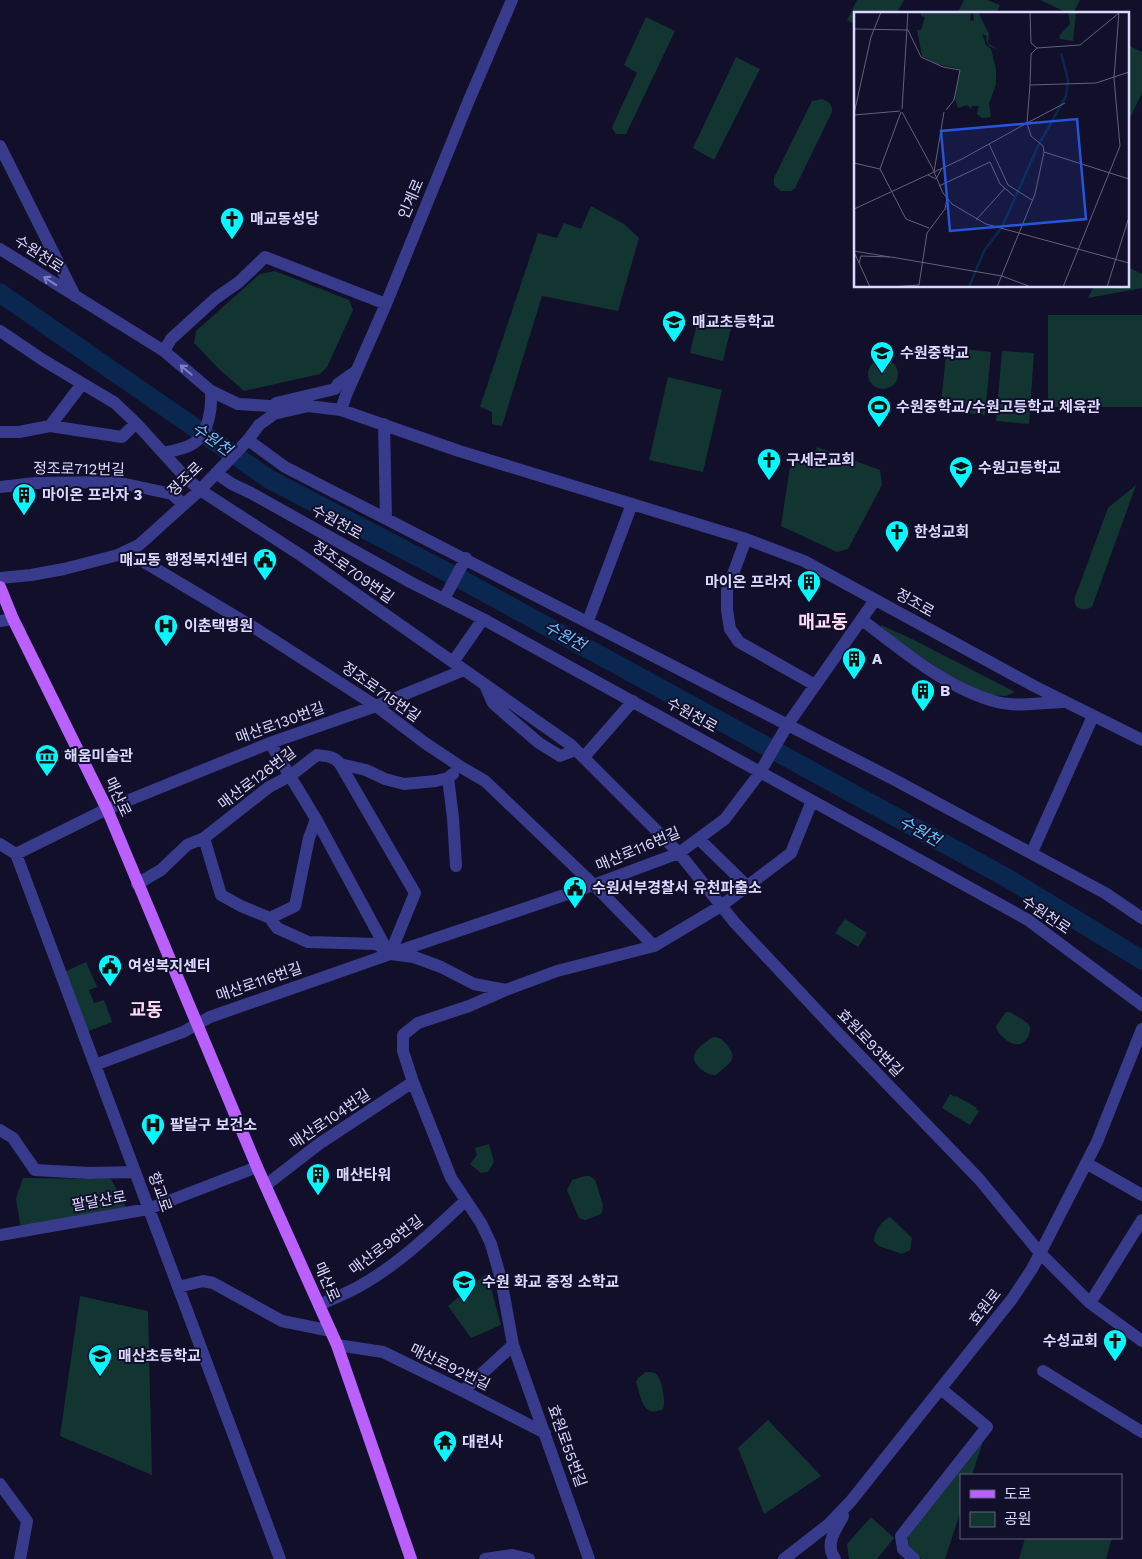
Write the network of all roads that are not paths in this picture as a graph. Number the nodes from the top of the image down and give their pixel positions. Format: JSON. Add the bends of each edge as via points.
{"nodes":[{"id":1,"x":512,"y":0,"type":"edge"},
{"id":2,"x":0,"y":146,"type":"edge"},
{"id":3,"x":0,"y":249,"type":"edge"},
{"id":4,"x":76,"y":298,"type":"junction"},
{"id":5,"x":386,"y":304,"type":"junction"},
{"id":6,"x":0,"y":332,"type":"edge"},
{"id":7,"x":164,"y":351,"type":"junction"},
{"id":8,"x":357,"y":370,"type":"junction"},
{"id":9,"x":82,"y":384,"type":"junction"},
{"id":10,"x":211,"y":391,"type":"junction"},
{"id":11,"x":264,"y":405,"type":"junction"},
{"id":12,"x":294,"y":408,"type":"junction"},
{"id":13,"x":341,"y":410,"type":"junction"},
{"id":14,"x":136,"y":423,"type":"junction"},
{"id":15,"x":384,"y":424,"type":"junction"},
{"id":16,"x":50,"y":426,"type":"junction"},
{"id":17,"x":0,"y":432,"type":"edge"},
{"id":18,"x":246,"y":441,"type":"junction"},
{"id":19,"x":163,"y":453,"type":"junction"},
{"id":20,"x":217,"y":471,"type":"junction"},
{"id":21,"x":0,"y":487,"type":"edge"},
{"id":22,"x":200,"y":490,"type":"junction"},
{"id":23,"x":183,"y":504,"type":"junction"},
{"id":24,"x":632,"y":504,"type":"junction"},
{"id":25,"x":386,"y":519,"type":"junction"},
{"id":26,"x":746,"y":540,"type":"junction"},
{"id":27,"x":131,"y":549,"type":"junction"},
{"id":28,"x":466,"y":558,"type":"junction"},
{"id":29,"x":0,"y":578,"type":"edge"},
{"id":30,"x":0,"y":587,"type":"edge"},
{"id":31,"x":444,"y":600,"type":"junction"},
{"id":32,"x":875,"y":600,"type":"junction"},
{"id":33,"x":483,"y":619,"type":"junction"},
{"id":34,"x":6,"y":620,"type":"edge"},
{"id":35,"x":862,"y":620,"type":"junction"},
{"id":36,"x":588,"y":621,"type":"junction"},
{"id":37,"x":453,"y":662,"type":"junction"},
{"id":38,"x":464,"y":670,"type":"junction"},
{"id":39,"x":815,"y":685,"type":"junction"},
{"id":40,"x":633,"y":701,"type":"junction"},
{"id":41,"x":1065,"y":702,"type":"junction"},
{"id":42,"x":376,"y":706,"type":"junction"},
{"id":43,"x":1093,"y":716,"type":"junction"},
{"id":44,"x":786,"y":728,"type":"junction"},
{"id":45,"x":1142,"y":740,"type":"edge"},
{"id":46,"x":270,"y":743,"type":"junction"},
{"id":47,"x":580,"y":754,"type":"junction"},
{"id":48,"x":340,"y":764,"type":"junction"},
{"id":49,"x":461,"y":767,"type":"junction"},
{"id":50,"x":762,"y":769,"type":"junction"},
{"id":51,"x":290,"y":776,"type":"junction"},
{"id":52,"x":448,"y":778,"type":"junction"},
{"id":53,"x":812,"y":801,"type":"junction"},
{"id":54,"x":107,"y":809,"type":"junction"},
{"id":55,"x":316,"y":819,"type":"junction"},
{"id":56,"x":204,"y":838,"type":"junction"},
{"id":57,"x":699,"y":839,"type":"junction"},
{"id":58,"x":0,"y":844,"type":"edge"},
{"id":59,"x":1032,"y":852,"type":"junction"},
{"id":60,"x":679,"y":853,"type":"junction"},
{"id":61,"x":16,"y":854,"type":"junction"},
{"id":62,"x":456,"y":866,"type":"dead end"},
{"id":63,"x":137,"y":884,"type":"junction"},
{"id":64,"x":594,"y":885,"type":"junction"},
{"id":65,"x":747,"y":886,"type":"junction"},
{"id":66,"x":721,"y":906,"type":"junction"},
{"id":67,"x":270,"y":918,"type":"junction"},
{"id":68,"x":1142,"y":918,"type":"edge"},
{"id":69,"x":654,"y":946,"type":"junction"},
{"id":70,"x":390,"y":954,"type":"junction"},
{"id":71,"x":506,"y":990,"type":"junction"},
{"id":72,"x":1142,"y":1005,"type":"edge"},
{"id":73,"x":198,"y":1024,"type":"junction"},
{"id":74,"x":1142,"y":1029,"type":"edge"},
{"id":75,"x":95,"y":1065,"type":"junction"},
{"id":76,"x":413,"y":1082,"type":"junction"},
{"id":77,"x":0,"y":1130,"type":"edge"},
{"id":78,"x":1086,"y":1163,"type":"junction"},
{"id":79,"x":257,"y":1167,"type":"junction"},
{"id":80,"x":135,"y":1172,"type":"junction"},
{"id":81,"x":266,"y":1185,"type":"junction"},
{"id":82,"x":1142,"y":1196,"type":"edge"},
{"id":83,"x":465,"y":1201,"type":"junction"},
{"id":84,"x":148,"y":1209,"type":"junction"},
{"id":85,"x":1142,"y":1220,"type":"edge"},
{"id":86,"x":0,"y":1235,"type":"edge"},
{"id":87,"x":1040,"y":1253,"type":"junction"},
{"id":88,"x":178,"y":1287,"type":"junction"},
{"id":89,"x":1090,"y":1303,"type":"junction"},
{"id":90,"x":319,"y":1304,"type":"junction"},
{"id":91,"x":331,"y":1331,"type":"junction"},
{"id":92,"x":1142,"y":1340,"type":"edge"},
{"id":93,"x":337,"y":1345,"type":"junction"},
{"id":94,"x":513,"y":1345,"type":"junction"},
{"id":95,"x":1043,"y":1371,"type":"dead end"},
{"id":96,"x":941,"y":1389,"type":"junction"},
{"id":97,"x":463,"y":1391,"type":"junction"},
{"id":98,"x":1142,"y":1432,"type":"edge"},
{"id":99,"x":544,"y":1433,"type":"junction"},
{"id":100,"x":0,"y":1484,"type":"edge"},
{"id":101,"x":851,"y":1501,"type":"junction"},
{"id":102,"x":20,"y":1559,"type":"edge"},
{"id":103,"x":280,"y":1559,"type":"edge"},
{"id":104,"x":411,"y":1559,"type":"edge"},
{"id":105,"x":485,"y":1559,"type":"edge"},
{"id":106,"x":529,"y":1559,"type":"edge"},
{"id":107,"x":590,"y":1559,"type":"edge"},
{"id":108,"x":784,"y":1559,"type":"edge"},
{"id":109,"x":835,"y":1559,"type":"edge"},
{"id":110,"x":914,"y":1559,"type":"edge"}],
"edges":[{"from":1,"to":5,"type":"street","name":"인계로"},
{"from":2,"to":4,"type":"street"},
{"from":4,"to":3,"type":"street","name":"수원천로","one_way":true},
{"from":4,"to":7,"type":"street","name":"수원천로"},
{"from":5,"to":7,"type":"street","via":[[265,257],[171,339]]},
{"from":5,"to":8,"type":"street","name":"인계로"},
{"from":6,"to":9,"type":"street"},
{"from":10,"to":7,"type":"street","name":"수원천로","one_way":true},
{"from":8,"to":11,"type":"street","via":[[335,389]]},
{"from":8,"to":13,"type":"street","name":"인계로"},
{"from":9,"to":14,"type":"street","via":[[115,403]]},
{"from":9,"to":16,"type":"street"},
{"from":10,"to":11,"type":"street","name":"수원천로","via":[[238,404]]},
{"from":10,"to":19,"type":"street","via":[[210,412],[201,435],[193,444]]},
{"from":11,"to":12,"type":"street","name":"수원천로"},
{"from":12,"to":13,"type":"street","name":"정조로","via":[[308,406]]},
{"from":12,"to":18,"type":"street","name":"정조로","via":[[274,414]]},
{"from":13,"to":15,"type":"street","name":"정조로"},
{"from":14,"to":16,"type":"street","via":[[122,437]]},
{"from":14,"to":19,"type":"street"},
{"from":15,"to":24,"type":"street","name":"정조로"},
{"from":15,"to":25,"type":"street"},
{"from":16,"to":17,"type":"street"},
{"from":18,"to":20,"type":"street","name":"정조로"},
{"from":18,"to":25,"type":"street","name":"수원천로","via":[[285,467]]},
{"from":19,"to":22,"type":"street"},
{"from":20,"to":22,"type":"street","name":"정조로"},
{"from":20,"to":31,"type":"street","name":"수원천로","via":[[232,484]]},
{"from":21,"to":23,"type":"street","name":"정조로712번길","via":[[116,482],[172,494]]},
{"from":22,"to":23,"type":"street","name":"정조로"},
{"from":22,"to":37,"type":"street","name":"정조로709번길","via":[[302,556]]},
{"from":23,"to":27,"type":"street","name":"정조로","via":[[139,546]]},
{"from":24,"to":26,"type":"street","name":"정조로"},
{"from":24,"to":36,"type":"street"},
{"from":25,"to":28,"type":"street","name":"수원천로"},
{"from":26,"to":32,"type":"street","name":"정조로","via":[[804,561]]},
{"from":26,"to":39,"type":"street","via":[[727,590],[726,610],[730,629],[739,642]]},
{"from":27,"to":29,"type":"street","name":"정조로","via":[[64,569]]},
{"from":27,"to":42,"type":"street","name":"정조로715번길","via":[[136,557],[227,610]]},
{"from":28,"to":31,"type":"street"},
{"from":28,"to":36,"type":"street","name":"수원천로"},
{"from":30,"to":34,"type":"main road","name":"매산로"},
{"from":31,"to":33,"type":"street","name":"수원천로"},
{"from":32,"to":35,"type":"street","name":"매산로116번길"},
{"from":32,"to":41,"type":"street","name":"정조로"},
{"from":33,"to":37,"type":"street"},
{"from":33,"to":40,"type":"street","name":"수원천로"},
{"from":34,"to":54,"type":"main road","name":"매산로"},
{"from":35,"to":39,"type":"street","name":"매산로116번길"},
{"from":35,"to":41,"type":"street","name":"정조로","via":[[905,653],[960,688],[998,702]]},
{"from":36,"to":44,"type":"street","name":"수원천로"},
{"from":37,"to":38,"type":"street","name":"정조로709번길"},
{"from":38,"to":42,"type":"street","name":"매산로130번길"},
{"from":38,"to":47,"type":"street","name":"정조로709번길"},
{"from":39,"to":44,"type":"street","name":"매산로116번길"},
{"from":40,"to":47,"type":"street"},
{"from":40,"to":50,"type":"street","name":"수원천로"},
{"from":41,"to":43,"type":"street","name":"정조로"},
{"from":42,"to":46,"type":"street","name":"매산로130번길"},
{"from":42,"to":49,"type":"street","name":"정조로715번길"},
{"from":43,"to":45,"type":"street","name":"정조로"},
{"from":43,"to":59,"type":"street"},
{"from":44,"to":50,"type":"street","name":"매산로116번길"},
{"from":44,"to":59,"type":"street","name":"수원천로"},
{"from":46,"to":51,"type":"street"},
{"from":46,"to":54,"type":"street","name":"매산로130번길"},
{"from":47,"to":60,"type":"street","name":"정조로709번길"},
{"from":48,"to":51,"type":"street","name":"매산로126번길","via":[[337,760],[317,755]]},
{"from":48,"to":52,"type":"street","name":"매산로126번길","via":[[404,784]]},
{"from":48,"to":70,"type":"street","via":[[415,893]]},
{"from":49,"to":52,"type":"street"},
{"from":49,"to":64,"type":"street","name":"정조로715번길","via":[[485,780]]},
{"from":50,"to":53,"type":"street","name":"수원천로"},
{"from":50,"to":57,"type":"street","name":"매산로116번길","via":[[725,819]]},
{"from":51,"to":55,"type":"street"},
{"from":51,"to":56,"type":"street","name":"매산로126번길","via":[[269,787]]},
{"from":52,"to":62,"type":"street"},
{"from":53,"to":65,"type":"street","via":[[791,853]]},
{"from":53,"to":72,"type":"street","name":"수원천로","via":[[1028,920]]},
{"from":54,"to":61,"type":"street","name":"매산로130번길"},
{"from":54,"to":63,"type":"main road","name":"매산로"},
{"from":55,"to":67,"type":"street","via":[[295,906]]},
{"from":55,"to":70,"type":"street"},
{"from":56,"to":63,"type":"street","name":"매산로126번길","via":[[187,845],[161,870]]},
{"from":56,"to":67,"type":"street","via":[[221,895]]},
{"from":57,"to":60,"type":"street","name":"매산로116번길"},
{"from":57,"to":65,"type":"street"},
{"from":58,"to":61,"type":"street"},
{"from":59,"to":68,"type":"street","name":"수원천로","via":[[1106,893]]},
{"from":60,"to":64,"type":"street","name":"매산로116번길"},
{"from":60,"to":66,"type":"street","name":"효원로93번길"},
{"from":61,"to":75,"type":"street","name":"향교로"},
{"from":63,"to":73,"type":"main road","name":"매산로"},
{"from":64,"to":69,"type":"street","name":"정조로715번길"},
{"from":64,"to":70,"type":"street","name":"매산로116번길"},
{"from":65,"to":66,"type":"street"},
{"from":66,"to":69,"type":"street"},
{"from":66,"to":87,"type":"street","name":"효원로93번길","via":[[979,1179]]},
{"from":67,"to":70,"type":"street","name":"매산로116번길","via":[[277,928],[308,942],[377,944]]},
{"from":69,"to":71,"type":"street","via":[[557,971]]},
{"from":70,"to":71,"type":"street","name":"매산로116번길","via":[[414,957],[474,984]]},
{"from":70,"to":73,"type":"street","name":"매산로116번길"},
{"from":71,"to":76,"type":"street","via":[[418,1023],[403,1035],[403,1051]]},
{"from":73,"to":75,"type":"street"},
{"from":73,"to":79,"type":"main road","name":"매산로"},
{"from":74,"to":78,"type":"street","name":"효원로"},
{"from":75,"to":80,"type":"street","name":"향교로"},
{"from":76,"to":81,"type":"street","name":"매산로104번길","via":[[319,1144]]},
{"from":76,"to":83,"type":"street","via":[[451,1178]]},
{"from":77,"to":80,"type":"street","via":[[13,1138],[35,1170]]},
{"from":78,"to":82,"type":"street"},
{"from":78,"to":87,"type":"street","name":"효원로"},
{"from":79,"to":81,"type":"main road","name":"매산로"},
{"from":79,"to":84,"type":"street","name":"팔달산로"},
{"from":80,"to":84,"type":"street","name":"향교로"},
{"from":81,"to":90,"type":"main road","name":"매산로"},
{"from":83,"to":90,"type":"street","name":"매산로96번길","via":[[393,1264],[357,1288]]},
{"from":83,"to":94,"type":"street","via":[[491,1244]]},
{"from":84,"to":86,"type":"street","name":"팔달산로"},
{"from":84,"to":88,"type":"street","name":"향교로"},
{"from":85,"to":89,"type":"street"},
{"from":87,"to":89,"type":"street","name":"효원로93번길"},
{"from":87,"to":96,"type":"street","name":"효원로","via":[[1012,1299]]},
{"from":88,"to":91,"type":"street","via":[[203,1281],[213,1283],[282,1321]]},
{"from":88,"to":103,"type":"street","name":"향교로"},
{"from":89,"to":92,"type":"street","name":"효원로93번길"},
{"from":90,"to":91,"type":"main road","name":"매산로"},
{"from":91,"to":93,"type":"main road","name":"매산로"},
{"from":93,"to":97,"type":"street","name":"매산로92번길","via":[[383,1352]]},
{"from":93,"to":104,"type":"main road","name":"매산로"},
{"from":94,"to":97,"type":"street"},
{"from":94,"to":99,"type":"street","name":"효원로55번길"},
{"from":95,"to":98,"type":"street"},
{"from":96,"to":101,"type":"street","name":"효원로"},
{"from":96,"to":110,"type":"street","via":[[987,1427],[900,1536],[903,1549]]},
{"from":97,"to":99,"type":"street","name":"매산로92번길"},
{"from":99,"to":107,"type":"street","name":"효원로55번길"},
{"from":100,"to":102,"type":"street","via":[[27,1520]]},
{"from":101,"to":108,"type":"street","name":"효원로","via":[[829,1524]]},
{"from":101,"to":109,"type":"street","via":[[831,1538]]},
{"from":105,"to":106,"type":"street","via":[[512,1555]]}]}
